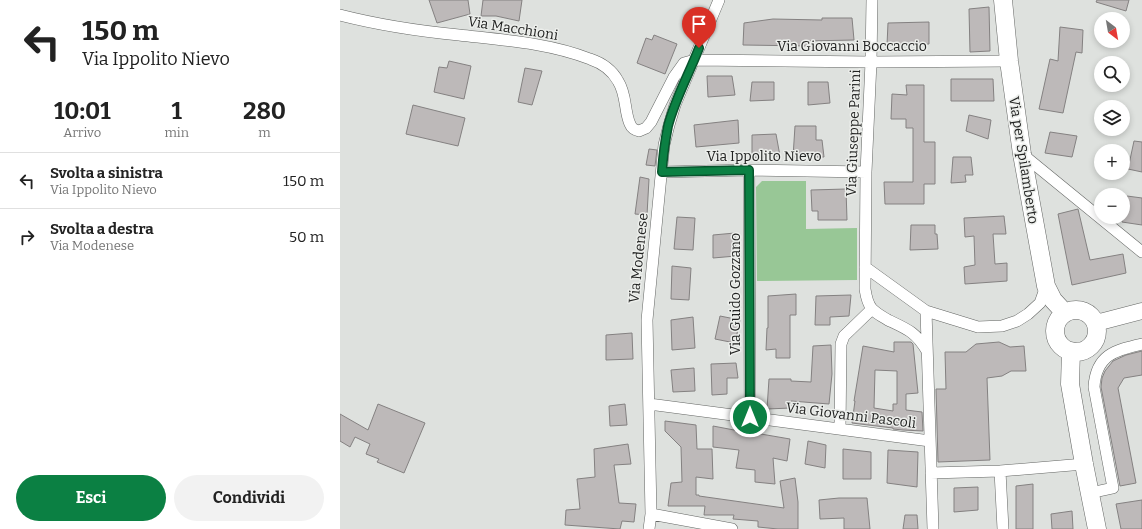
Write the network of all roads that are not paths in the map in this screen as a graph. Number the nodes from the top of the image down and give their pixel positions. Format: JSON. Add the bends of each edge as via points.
{"nodes":[{"id":1,"x":719,"y":0,"type":"edge"},
{"id":2,"x":872,"y":0,"type":"edge"},
{"id":3,"x":1003,"y":0,"type":"edge"},
{"id":4,"x":340,"y":15,"type":"edge"},
{"id":5,"x":694,"y":60,"type":"junction"},
{"id":6,"x":1009,"y":61,"type":"junction"},
{"id":7,"x":871,"y":62,"type":"junction"},
{"id":8,"x":1022,"y":154,"type":"junction"},
{"id":9,"x":749,"y":170,"type":"junction"},
{"id":10,"x":662,"y":172,"type":"junction"},
{"id":11,"x":866,"y":172,"type":"junction"},
{"id":12,"x":1142,"y":252,"type":"edge"},
{"id":13,"x":865,"y":267,"type":"junction"},
{"id":14,"x":1046,"y":286,"type":"junction"},
{"id":15,"x":872,"y":309,"type":"junction"},
{"id":16,"x":1142,"y":311,"type":"edge"},
{"id":17,"x":926,"y":312,"type":"junction"},
{"id":18,"x":1065,"y":314,"type":"junction"},
{"id":19,"x":1096,"y":323,"type":"junction"},
{"id":20,"x":1142,"y":344,"type":"edge"},
{"id":21,"x":1071,"y":350,"type":"junction"},
{"id":22,"x":927,"y":351,"type":"junction"},
{"id":23,"x":649,"y":404,"type":"junction"},
{"id":24,"x":750,"y":417,"type":"junction"},
{"id":25,"x":840,"y":429,"type":"junction"},
{"id":26,"x":930,"y":441,"type":"junction"},
{"id":27,"x":1084,"y":464,"type":"junction"},
{"id":28,"x":1000,"y":471,"type":"junction"},
{"id":29,"x":931,"y":473,"type":"junction"},
{"id":30,"x":1090,"y":493,"type":"junction"},
{"id":31,"x":651,"y":514,"type":"junction"},
{"id":32,"x":649,"y":529,"type":"edge"},
{"id":33,"x":732,"y":529,"type":"edge"},
{"id":34,"x":933,"y":529,"type":"edge"},
{"id":35,"x":1003,"y":529,"type":"edge"},
{"id":36,"x":1097,"y":529,"type":"edge"}],
"edges":[{"from":1,"to":5,"type":"street","name":"Via Modenese"},
{"from":2,"to":7,"type":"street","name":"Via Giuseppe Parini"},
{"from":3,"to":6,"type":"main road","name":"Via per Spilamberto"},
{"from":4,"to":5,"type":"street","name":"Via Macchioni","via":[[408,29],[523,42],[600,62],[618,81],[624,95],[630,124],[636,131],[646,128],[651,122],[674,77],[684,64]]},
{"from":5,"to":7,"type":"street","name":"Via Giovanni Boccaccio"},
{"from":5,"to":10,"type":"street","name":"Via Modenese","via":[[669,125]]},
{"from":6,"to":7,"type":"street","name":"Via Giovanni Boccaccio"},
{"from":6,"to":8,"type":"main road","name":"Via per Spilamberto"},
{"from":7,"to":11,"type":"street","name":"Via Giuseppe Parini"},
{"from":8,"to":12,"type":"street"},
{"from":8,"to":14,"type":"main road","name":"Via per Spilamberto"},
{"from":9,"to":10,"type":"street","name":"Via Ippolito Nievo"},
{"from":9,"to":11,"type":"street","name":"Via Ippolito Nievo"},
{"from":9,"to":24,"type":"street","name":"Via Guido Gozzano"},
{"from":10,"to":23,"type":"street","name":"Via Modenese","via":[[647,320]]},
{"from":11,"to":13,"type":"street","name":"Via Giuseppe Parini"},
{"from":13,"to":15,"type":"street","name":"Via Giuseppe Parini","via":[[865,289]]},
{"from":13,"to":17,"type":"street"},
{"from":14,"to":17,"type":"street","via":[[1040,303],[1028,314],[1002,326],[978,327]]},
{"from":14,"to":18,"type":"main road","name":"Via per Spilamberto","via":[[1053,300]]},
{"from":15,"to":22,"type":"street","via":[[918,337]]},
{"from":15,"to":25,"type":"street","via":[[844,336],[840,344]]},
{"from":16,"to":19,"type":"main road"},
{"from":17,"to":22,"type":"street"},
{"from":18,"to":19,"type":"main road","via":[[1070,311],[1083,311]]},
{"from":18,"to":21,"type":"main road","via":[[1057,324],[1057,337],[1065,348]]},
{"from":19,"to":21,"type":"main road","via":[[1096,338],[1092,345],[1078,351]]},
{"from":20,"to":30,"type":"street","via":[[1115,351],[1107,356],[1097,371],[1094,387],[1113,488]]},
{"from":21,"to":27,"type":"main road","via":[[1070,384]]},
{"from":22,"to":26,"type":"street"},
{"from":23,"to":24,"type":"street","name":"Via Giovanni Pascoli"},
{"from":23,"to":31,"type":"street","name":"Via Modenese"},
{"from":24,"to":25,"type":"street","name":"Via Giovanni Pascoli"},
{"from":25,"to":26,"type":"street","name":"Via Giovanni Pascoli"},
{"from":26,"to":29,"type":"street"},
{"from":27,"to":28,"type":"street"},
{"from":27,"to":30,"type":"main road"},
{"from":28,"to":29,"type":"street"},
{"from":28,"to":35,"type":"street"},
{"from":29,"to":34,"type":"street"},
{"from":30,"to":36,"type":"main road"},
{"from":31,"to":32,"type":"street","name":"Via Modenese"},
{"from":31,"to":33,"type":"street"}]}
